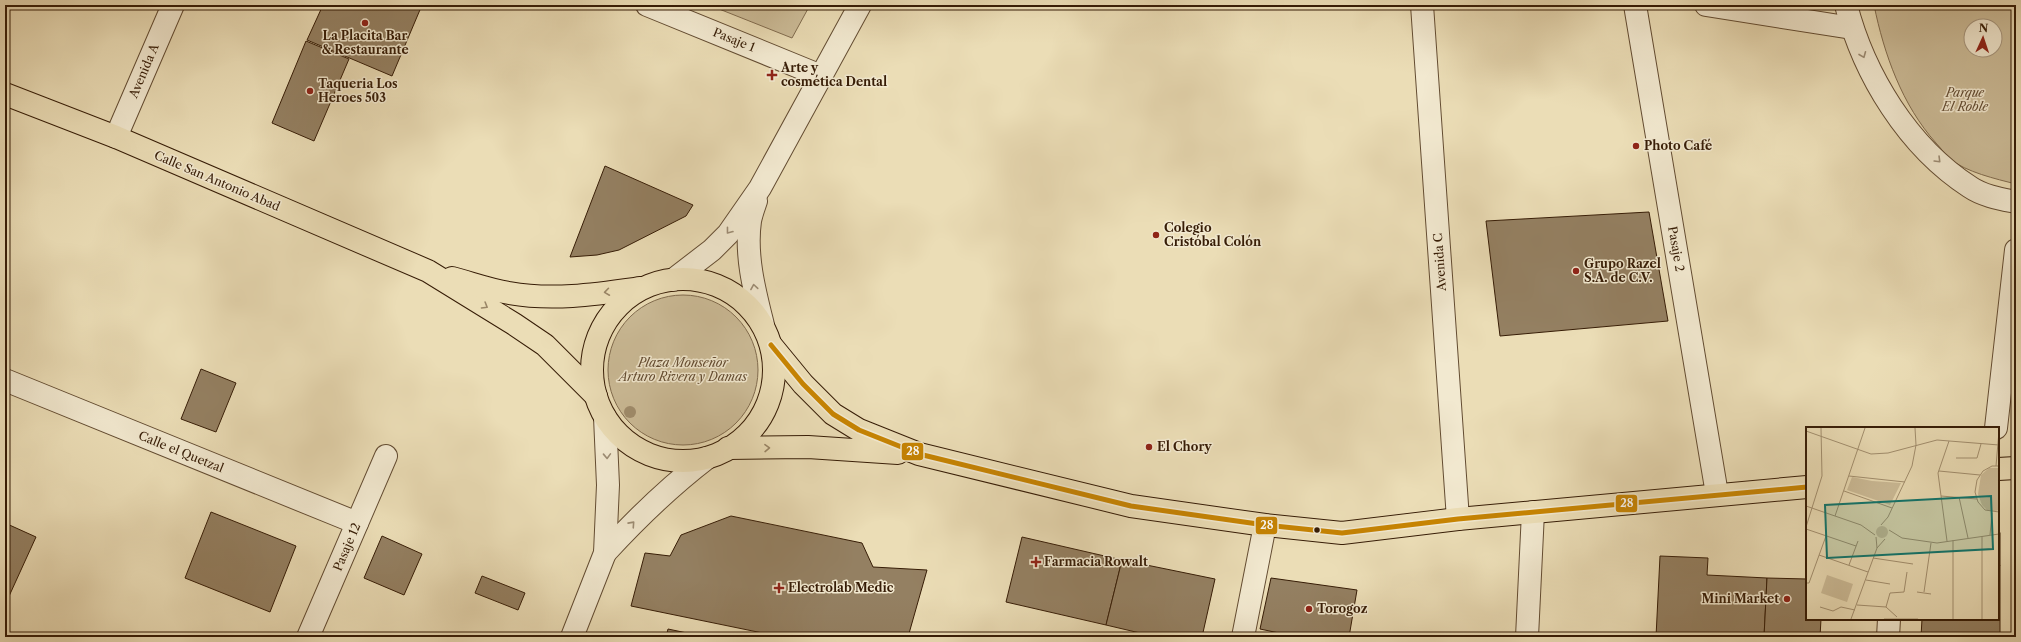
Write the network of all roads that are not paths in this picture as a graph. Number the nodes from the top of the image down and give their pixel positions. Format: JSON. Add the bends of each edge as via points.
{"nodes":[{"id":1,"x":173,"y":5,"type":"edge"},
{"id":2,"x":646,"y":5,"type":"edge"},
{"id":3,"x":860,"y":5,"type":"edge"},
{"id":4,"x":1422,"y":5,"type":"edge"},
{"id":5,"x":1635,"y":5,"type":"edge"},
{"id":6,"x":1706,"y":5,"type":"edge"},
{"id":7,"x":1846,"y":5,"type":"edge"},
{"id":8,"x":1852,"y":28,"type":"junction"},
{"id":9,"x":821,"y":76,"type":"junction"},
{"id":10,"x":5,"y":94,"type":"edge"},
{"id":11,"x":116,"y":137,"type":"junction"},
{"id":12,"x":760,"y":188,"type":"junction"},
{"id":13,"x":2016,"y":202,"type":"edge"},
{"id":14,"x":2016,"y":250,"type":"edge"},
{"id":15,"x":428,"y":272,"type":"junction"},
{"id":16,"x":673,"y":280,"type":"junction"},
{"id":17,"x":646,"y":287,"type":"junction"},
{"id":18,"x":763,"y":325,"type":"junction"},
{"id":19,"x":771,"y":345,"type":"junction"},
{"id":20,"x":5,"y":380,"type":"edge"},
{"id":21,"x":596,"y":396,"type":"junction"},
{"id":22,"x":605,"y":417,"type":"junction"},
{"id":23,"x":1996,"y":427,"type":"edge"},
{"id":24,"x":728,"y":448,"type":"junction"},
{"id":25,"x":919,"y":454,"type":"junction"},
{"id":26,"x":386,"y":456,"type":"dead end"},
{"id":27,"x":706,"y":458,"type":"junction"},
{"id":28,"x":2016,"y":468,"type":"edge"},
{"id":29,"x":1999,"y":469,"type":"edge"},
{"id":30,"x":1806,"y":487,"type":"edge"},
{"id":31,"x":1717,"y":494,"type":"junction"},
{"id":32,"x":1533,"y":512,"type":"junction"},
{"id":33,"x":1458,"y":519,"type":"junction"},
{"id":34,"x":357,"y":523,"type":"junction"},
{"id":35,"x":1265,"y":525,"type":"junction"},
{"id":36,"x":605,"y":553,"type":"junction"},
{"id":37,"x":1889,"y":620,"type":"edge"},
{"id":38,"x":308,"y":637,"type":"edge"},
{"id":39,"x":572,"y":637,"type":"edge"},
{"id":40,"x":1243,"y":637,"type":"edge"},
{"id":41,"x":1528,"y":637,"type":"edge"},
{"id":42,"x":1888,"y":637,"type":"edge"}],
"edges":[{"from":1,"to":11,"type":"street","name":"Avenida A"},
{"from":2,"to":9,"type":"street","name":"Pasaje 1"},
{"from":3,"to":9,"type":"street"},
{"from":4,"to":33,"type":"street","name":"Avenida C"},
{"from":5,"to":31,"type":"street","name":"Pasaje 2"},
{"from":6,"to":8,"type":"street"},
{"from":7,"to":8,"type":"street"},
{"from":8,"to":13,"type":"street","one_way":true,"via":[[1869,68],[1887,100],[1914,136],[1940,164],[1971,188],[1996,198]]},
{"from":9,"to":12,"type":"street"},
{"from":10,"to":11,"type":"main road","name":"Calle San Antonio Abad"},
{"from":11,"to":15,"type":"main road","name":"Calle San Antonio Abad"},
{"from":12,"to":16,"type":"street","one_way":true,"via":[[728,234],[712,250]]},
{"from":18,"to":12,"type":"street","one_way":true,"via":[[754,288],[750,250],[750,221]]},
{"from":14,"to":23,"type":"street"},
{"from":17,"to":15,"type":"main road","name":"Calle San Antonio Abad","one_way":true,"via":[[594,294],[534,296],[509,293]]},
{"from":15,"to":21,"type":"main road","name":"Calle San Antonio Abad","one_way":true,"via":[[545,345]]},
{"from":16,"to":17,"type":"main road"},
{"from":16,"to":18,"type":"main road","via":[[702,281],[728,291],[745,304]]},
{"from":17,"to":21,"type":"main road","via":[[615,310],[599,336],[592,365]]},
{"from":18,"to":19,"type":"main road"},
{"from":19,"to":24,"type":"main road","via":[[774,380],[766,408],[755,426]]},
{"from":19,"to":25,"type":"main road","via":[[803,384],[833,414],[859,430]]},
{"from":20,"to":34,"type":"street","name":"Calle el Quetzal"},
{"from":21,"to":22,"type":"main road"},
{"from":22,"to":27,"type":"main road","via":[[626,440],[653,455],[683,460]]},
{"from":22,"to":36,"type":"street","one_way":true,"via":[[608,485]]},
{"from":24,"to":25,"type":"main road","one_way":true,"via":[[808,447]]},
{"from":24,"to":27,"type":"main road"},
{"from":25,"to":35,"type":"main road","via":[[1132,506]]},
{"from":26,"to":34,"type":"street","name":"Pasaje 12"},
{"from":36,"to":27,"type":"street","one_way":true,"via":[[670,486]]},
{"from":28,"to":29,"type":"main road"},
{"from":30,"to":31,"type":"main road"},
{"from":31,"to":32,"type":"main road"},
{"from":32,"to":33,"type":"main road"},
{"from":32,"to":41,"type":"street"},
{"from":33,"to":35,"type":"main road","via":[[1342,533]]},
{"from":34,"to":38,"type":"street","name":"Pasaje 12"},
{"from":35,"to":40,"type":"street"},
{"from":36,"to":39,"type":"street"},
{"from":37,"to":42,"type":"street"}]}
